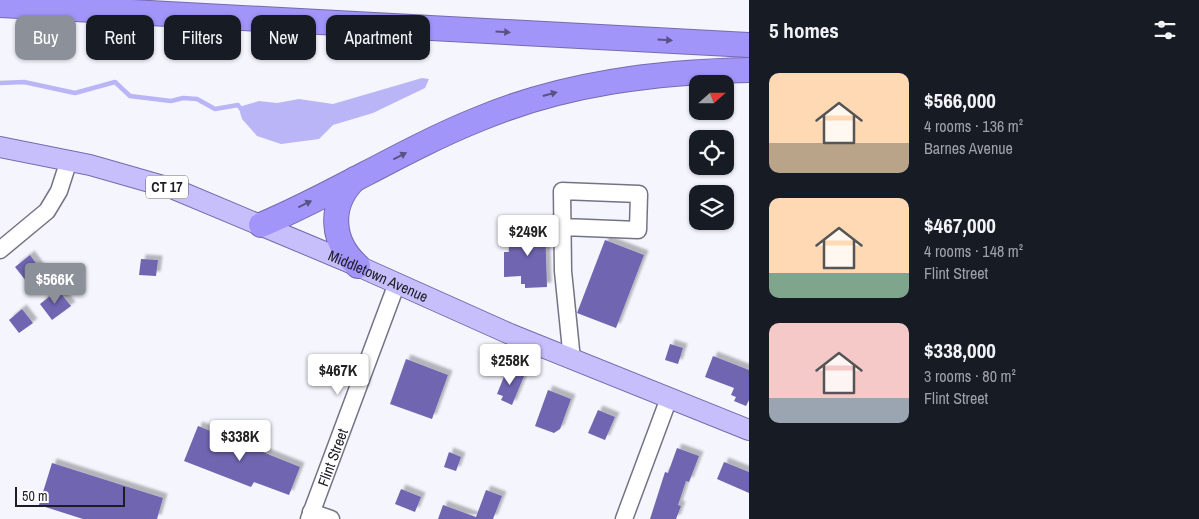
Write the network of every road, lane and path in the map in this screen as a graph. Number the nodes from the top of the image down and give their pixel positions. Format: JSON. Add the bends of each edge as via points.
{"nodes":[{"id":1,"x":0,"y":5,"type":"edge"},
{"id":2,"x":749,"y":45,"type":"edge"},
{"id":3,"x":749,"y":70,"type":"edge"},
{"id":4,"x":0,"y":147,"type":"edge"},
{"id":5,"x":69,"y":160,"type":"junction"},
{"id":6,"x":356,"y":178,"type":"junction"},
{"id":7,"x":261,"y":224,"type":"junction"},
{"id":8,"x":563,"y":227,"type":"junction"},
{"id":9,"x":0,"y":250,"type":"edge"},
{"id":10,"x":358,"y":266,"type":"junction"},
{"id":11,"x":397,"y":283,"type":"junction"},
{"id":12,"x":572,"y":360,"type":"junction"},
{"id":13,"x":669,"y":398,"type":"junction"},
{"id":14,"x":749,"y":430,"type":"edge"},
{"id":15,"x":310,"y":515,"type":"edge"},
{"id":16,"x":331,"y":519,"type":"edge"},
{"id":17,"x":624,"y":519,"type":"edge"}],
"edges":[{"from":1,"to":2,"type":"highway","one_way":true},
{"from":6,"to":3,"type":"highway","one_way":true,"via":[[456,128],[552,94],[656,76]]},
{"from":4,"to":5,"type":"main road","name":"Middletown Avenue","number":"CT 17"},
{"from":5,"to":7,"type":"main road","name":"Middletown Avenue","number":"CT 17","via":[[148,180]]},
{"from":5,"to":9,"type":"street","via":[[59,191],[47,211]]},
{"from":7,"to":6,"type":"highway","one_way":true},
{"from":6,"to":10,"type":"highway","via":[[340,198],[335,221],[342,246]]},
{"from":7,"to":10,"type":"main road","name":"Middletown Avenue","number":"CT 17"},
{"from":8,"to":8,"type":"street","via":[[562,191],[638,194],[638,230]]},
{"from":8,"to":12,"type":"street","via":[[563,271]]},
{"from":10,"to":11,"type":"main road","name":"Middletown Avenue","number":"CT 17"},
{"from":11,"to":12,"type":"main road","name":"Middletown Avenue","number":"CT 17"},
{"from":11,"to":15,"type":"street","name":"Flint Street"},
{"from":12,"to":13,"type":"main road","name":"Middletown Avenue","number":"CT 17"},
{"from":13,"to":14,"type":"main road","name":"Middletown Avenue","number":"CT 17"},
{"from":13,"to":17,"type":"street"},
{"from":15,"to":16,"type":"street"}]}
